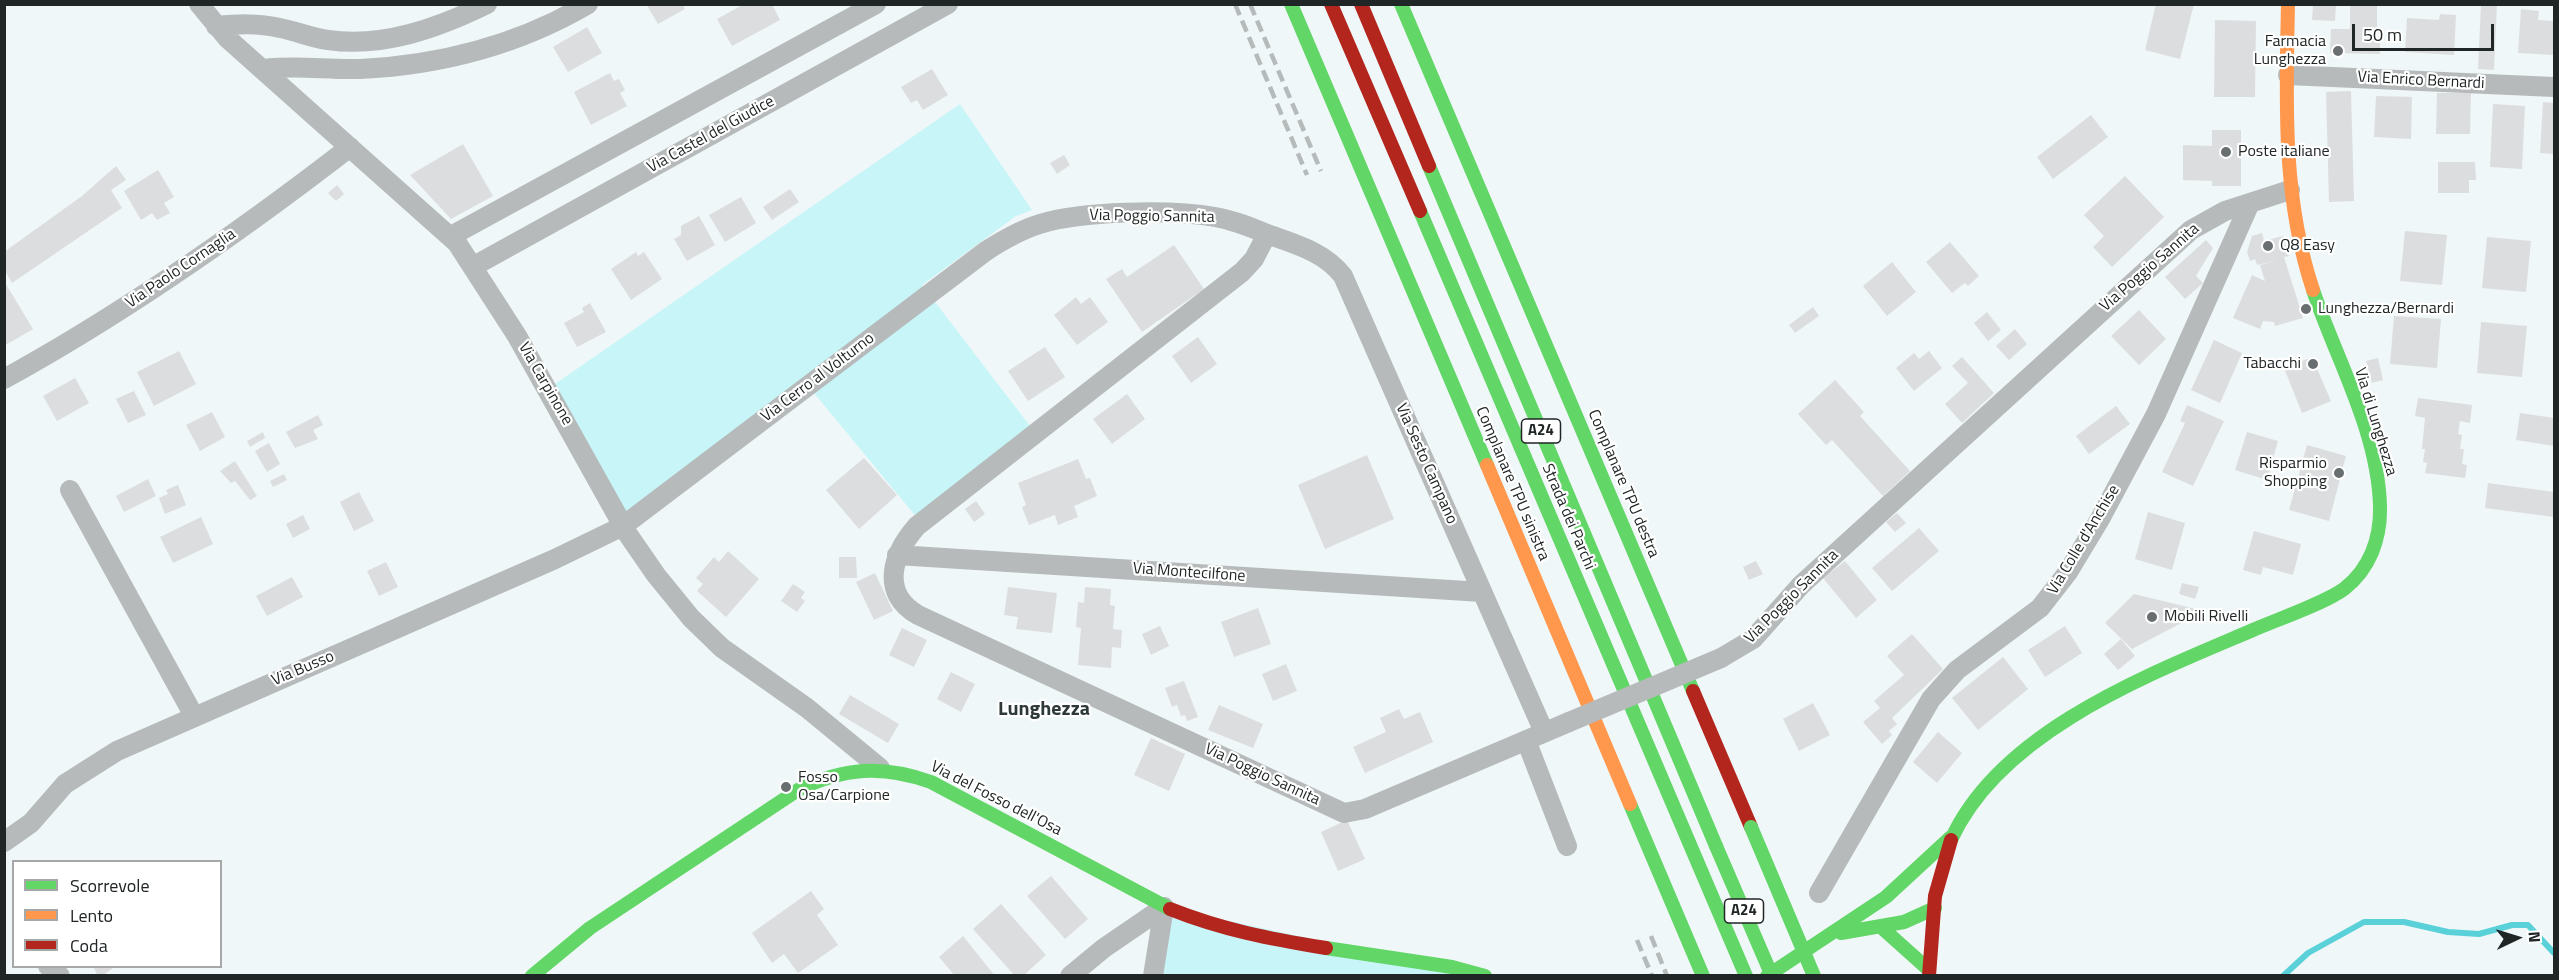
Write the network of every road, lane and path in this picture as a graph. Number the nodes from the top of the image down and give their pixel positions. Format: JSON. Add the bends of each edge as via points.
{"nodes":[{"id":1,"x":200,"y":4,"type":"edge"},
{"id":2,"x":487,"y":4,"type":"edge"},
{"id":3,"x":588,"y":4,"type":"edge"},
{"id":4,"x":876,"y":4,"type":"edge"},
{"id":5,"x":948,"y":4,"type":"edge"},
{"id":6,"x":1291,"y":4,"type":"edge"},
{"id":7,"x":1331,"y":4,"type":"edge"},
{"id":8,"x":1401,"y":4,"type":"edge"},
{"id":9,"x":2288,"y":4,"type":"edge"},
{"id":10,"x":1363,"y":11,"type":"edge"},
{"id":11,"x":216,"y":26,"type":"junction"},
{"id":12,"x":264,"y":69,"type":"junction"},
{"id":13,"x":2288,"y":75,"type":"junction"},
{"id":14,"x":2554,"y":87,"type":"edge"},
{"id":15,"x":350,"y":147,"type":"junction"},
{"id":16,"x":2290,"y":190,"type":"junction"},
{"id":17,"x":2250,"y":203,"type":"junction"},
{"id":18,"x":1015,"y":234,"type":"joint"},
{"id":19,"x":1267,"y":234,"type":"junction"},
{"id":20,"x":452,"y":236,"type":"junction"},
{"id":21,"x":474,"y":266,"type":"junction"},
{"id":22,"x":4,"y":379,"type":"edge"},
{"id":23,"x":70,"y":490,"type":"dead end"},
{"id":24,"x":623,"y":526,"type":"junction"},
{"id":25,"x":897,"y":555,"type":"junction"},
{"id":26,"x":1482,"y":592,"type":"junction"},
{"id":27,"x":194,"y":716,"type":"junction"},
{"id":28,"x":1535,"y":736,"type":"junction"},
{"id":29,"x":880,"y":768,"type":"junction"},
{"id":30,"x":1952,"y":837,"type":"junction"},
{"id":31,"x":4,"y":842,"type":"edge"},
{"id":32,"x":1567,"y":846,"type":"dead end"},
{"id":33,"x":1820,"y":893,"type":"dead end"},
{"id":34,"x":1886,"y":897,"type":"junction"},
{"id":35,"x":1164,"y":907,"type":"junction"},
{"id":36,"x":1935,"y":908,"type":"junction"},
{"id":37,"x":1881,"y":927,"type":"junction"},
{"id":38,"x":1834,"y":934,"type":"junction"},
{"id":39,"x":1929,"y":973,"type":"edge"},
{"id":40,"x":532,"y":975,"type":"edge"},
{"id":41,"x":1070,"y":975,"type":"edge"},
{"id":42,"x":1153,"y":975,"type":"edge"},
{"id":43,"x":1485,"y":975,"type":"edge"},
{"id":44,"x":1703,"y":975,"type":"edge"},
{"id":45,"x":1746,"y":975,"type":"edge"},
{"id":46,"x":1767,"y":975,"type":"edge"},
{"id":47,"x":1772,"y":975,"type":"edge"},
{"id":48,"x":1814,"y":975,"type":"edge"}],
"edges":[{"from":1,"to":11,"type":"street","name":"Via Carpinone"},
{"from":2,"to":11,"type":"street","via":[[434,27],[361,42],[330,41],[254,24]]},
{"from":3,"to":12,"type":"street","via":[[516,39],[432,61],[362,69],[301,65]]},
{"from":4,"to":20,"type":"street"},
{"from":5,"to":21,"type":"street","name":"Via Castel del Giudice"},
{"from":6,"to":44,"type":"main road","name":"Complanare TPU sinistra"},
{"from":7,"to":45,"type":"main road","name":"Strada dei Parchi","number":"A24"},
{"from":8,"to":48,"type":"main road","name":"Complanare TPU destra","bridge":true},
{"from":9,"to":13,"type":"main road","name":"Via di Lunghezza"},
{"from":10,"to":47,"type":"main road","name":"Strada dei Parchi","number":"A24","bridge":true},
{"from":11,"to":12,"type":"street","name":"Via Carpinone"},
{"from":12,"to":15,"type":"street","name":"Via Carpinone"},
{"from":13,"to":14,"type":"street","name":"Via Enrico Bernardi"},
{"from":13,"to":16,"type":"main road","name":"Via di Lunghezza"},
{"from":15,"to":20,"type":"street","name":"Via Carpinone"},
{"from":15,"to":22,"type":"street","name":"Via Paolo Cornaglia","via":[[268,210],[80,338]]},
{"from":16,"to":17,"type":"street","name":"Via Poggio Sannita"},
{"from":16,"to":30,"type":"main road","name":"Via di Lunghezza","via":[[2306,266],[2363,429],[2378,485],[2379,530],[2370,561],[2343,590],[2151,675],[2061,726],[2018,756],[1989,784],[1964,813]]},
{"from":17,"to":28,"type":"street","name":"Via Poggio Sannita","bridge":true,"via":[[2216,214],[2190,230],[1801,585],[1753,639],[1721,658]]},
{"from":17,"to":33,"type":"street","name":"Via Colle d'Anchise","via":[[2170,386],[2068,572],[2040,608],[1957,670],[1931,699]]},
{"from":18,"to":19,"type":"street","name":"Via Poggio Sannita","via":[[1055,220],[1112,214],[1208,216]]},
{"from":18,"to":24,"type":"street","name":"Via Cerro al Volturno","via":[[986,251]]},
{"from":19,"to":25,"type":"street","name":"Via Poggio Sannita","via":[[1245,269],[931,514],[911,532]]},
{"from":19,"to":26,"type":"street","name":"Via Sesto Campano","via":[[1318,254],[1343,276]]},
{"from":20,"to":21,"type":"street","name":"Via Carpinone"},
{"from":21,"to":24,"type":"street","name":"Via Carpinone","via":[[571,429]]},
{"from":23,"to":27,"type":"street"},
{"from":24,"to":27,"type":"street","name":"Via Busso"},
{"from":24,"to":29,"type":"street","name":"Via Carpinone","via":[[661,582],[713,640],[807,708]]},
{"from":25,"to":26,"type":"street","name":"Via Montecilfone"},
{"from":25,"to":28,"type":"street","name":"Via Poggio Sannita","via":[[894,585],[902,602],[914,612],[1335,810],[1361,811]]},
{"from":26,"to":28,"type":"street","name":"Via Sesto Campano"},
{"from":27,"to":31,"type":"street","name":"Via Busso","via":[[90,766],[58,789],[31,823]]},
{"from":28,"to":32,"type":"street","name":"Via Sesto Campano"},
{"from":29,"to":35,"type":"main road","name":"Via del Fosso dell'Osa","via":[[931,782]]},
{"from":29,"to":40,"type":"main road","name":"Via del Fosso dell'Osa","via":[[834,775],[798,790],[590,928]]},
{"from":30,"to":34,"type":"main road"},
{"from":30,"to":36,"type":"main road"},
{"from":34,"to":36,"type":"main road"},
{"from":34,"to":38,"type":"main road"},
{"from":35,"to":41,"type":"street"},
{"from":35,"to":42,"type":"street"},
{"from":35,"to":43,"type":"main road","name":"Via del Fosso dell'Osa","via":[[1255,937]]},
{"from":36,"to":37,"type":"main road"},
{"from":36,"to":39,"type":"main road"},
{"from":37,"to":38,"type":"main road"},
{"from":37,"to":39,"type":"main road"},
{"from":38,"to":46,"type":"main road"}]}
